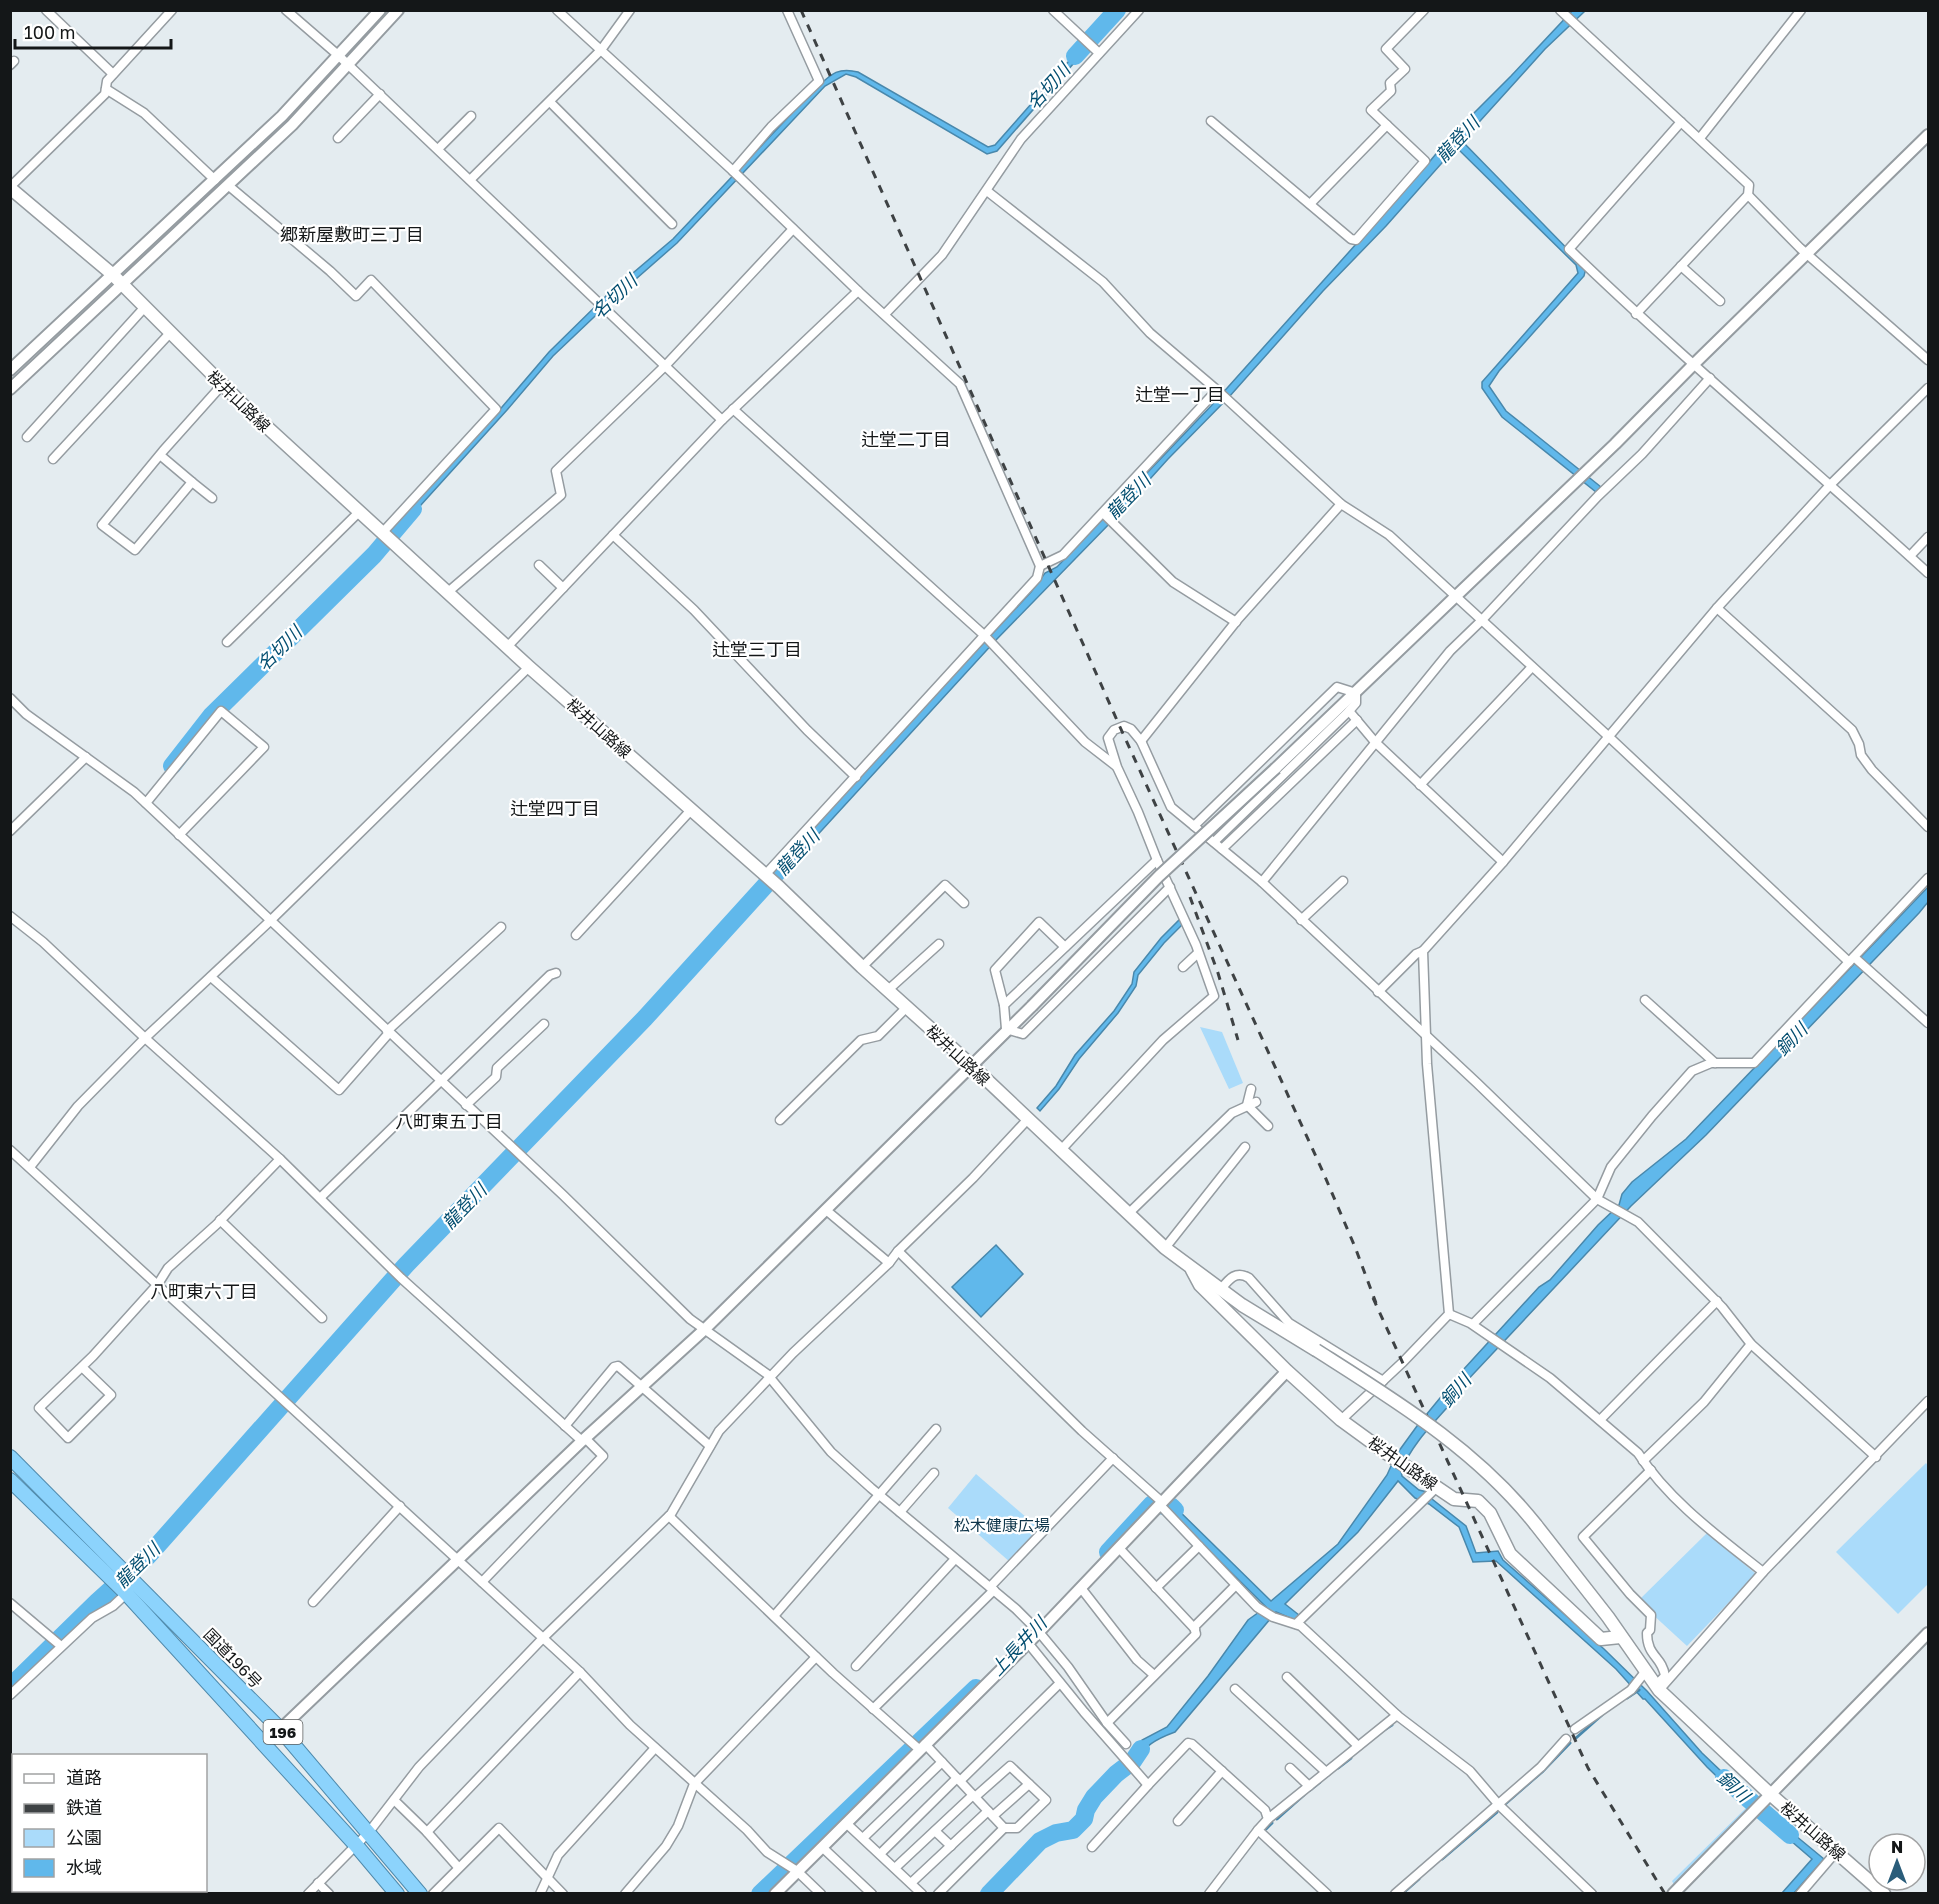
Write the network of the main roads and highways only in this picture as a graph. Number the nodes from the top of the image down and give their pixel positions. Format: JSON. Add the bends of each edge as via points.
{"nodes":[{"id":1,"x":10,"y":187,"type":"edge"},
{"id":2,"x":1189,"y":1265,"type":"junction"},
{"id":3,"x":10,"y":1457,"type":"edge"},
{"id":4,"x":10,"y":1480,"type":"edge"},
{"id":5,"x":1620,"y":1637,"type":"junction"},
{"id":6,"x":397,"y":1893,"type":"edge"},
{"id":7,"x":420,"y":1893,"type":"edge"},
{"id":8,"x":1884,"y":1893,"type":"edge"}],
"edges":[{"from":1,"to":2,"type":"main road","name":"桜井山路線","via":[[112,274],[222,385],[529,667],[765,876],[1165,1248]]},
{"from":2,"to":5,"type":"main road","name":"桜井山路線","bridge":true,"via":[[1457,1446],[1536,1525]]},
{"from":2,"to":5,"type":"main road","name":"桜井山路線","via":[[1200,1285],[1341,1419],[1454,1499],[1478,1501],[1490,1513],[1510,1554],[1601,1639]]},
{"from":3,"to":7,"type":"highway","name":"国道196号","number":"196","via":[[280,1730]]},
{"from":4,"to":6,"type":"highway","name":"国道196号","number":"196","via":[[124,1592]]},
{"from":5,"to":8,"type":"main road","name":"桜井山路線","via":[[1657,1688]]}]}
